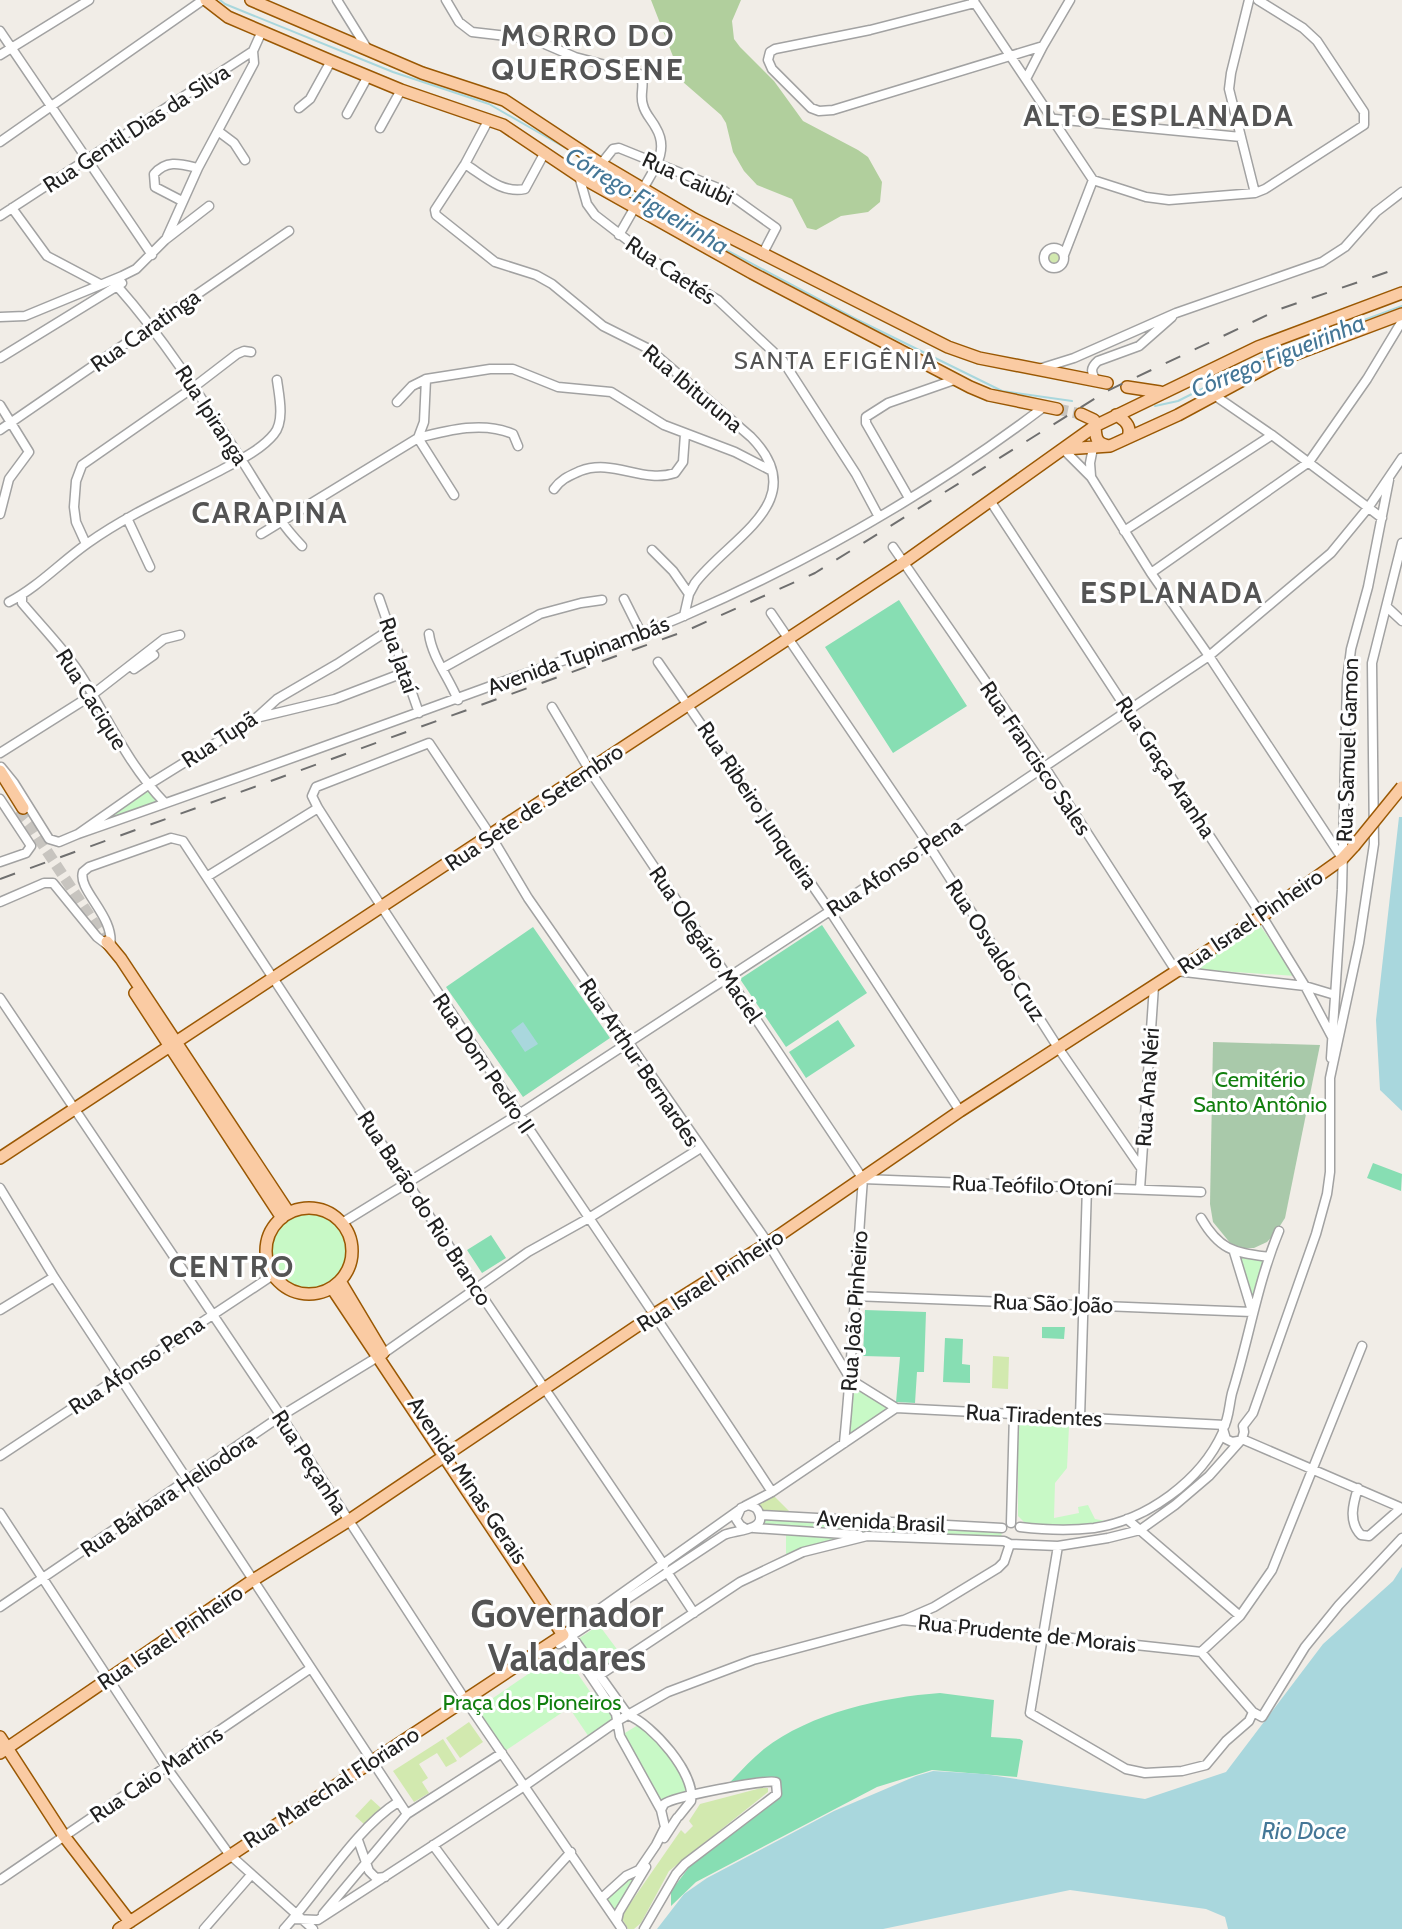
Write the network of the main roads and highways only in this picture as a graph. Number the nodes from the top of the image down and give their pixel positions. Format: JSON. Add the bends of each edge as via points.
{"nodes":[{"id":1,"x":204,"y":0,"type":"edge"},
{"id":2,"x":251,"y":0,"type":"edge"},
{"id":3,"x":762,"y":255,"type":"junction"},
{"id":4,"x":752,"y":273,"type":"junction"},
{"id":5,"x":1402,"y":293,"type":"edge"},
{"id":6,"x":1402,"y":314,"type":"edge"},
{"id":7,"x":1276,"y":351,"type":"junction"},
{"id":8,"x":1101,"y":382,"type":"road end"},
{"id":9,"x":1127,"y":387,"type":"dead end"},
{"id":10,"x":1161,"y":393,"type":"junction"},
{"id":11,"x":1051,"y":407,"type":"tunnel mouth"},
{"id":12,"x":1081,"y":414,"type":"tunnel mouth"},
{"id":13,"x":1116,"y":415,"type":"junction"},
{"id":14,"x":1095,"y":426,"type":"junction"},
{"id":15,"x":1128,"y":437,"type":"junction"},
{"id":16,"x":1110,"y":446,"type":"junction"},
{"id":17,"x":1063,"y":449,"type":"junction"},
{"id":18,"x":0,"y":769,"type":"edge"},
{"id":19,"x":0,"y":786,"type":"edge"},
{"id":20,"x":1402,"y":787,"type":"edge"},
{"id":21,"x":109,"y":945,"type":"tunnel mouth"},
{"id":22,"x":173,"y":1043,"type":"junction"},
{"id":23,"x":0,"y":1158,"type":"edge"},
{"id":24,"x":286,"y":1216,"type":"junction"},
{"id":25,"x":336,"y":1285,"type":"junction"},
{"id":26,"x":446,"y":1454,"type":"junction"},
{"id":27,"x":567,"y":1635,"type":"joint"},
{"id":28,"x":0,"y":1737,"type":"edge"},
{"id":29,"x":4,"y":1750,"type":"edge"},
{"id":30,"x":129,"y":1927,"type":"edge"}],
"edges":[{"from":1,"to":4,"type":"main road","via":[[228,17],[331,61],[489,119]]},
{"from":2,"to":3,"type":"main road","via":[[422,73],[504,100],[601,164]]},
{"from":3,"to":4,"type":"main road"},
{"from":3,"to":8,"type":"main road","via":[[948,347]]},
{"from":4,"to":11,"type":"main road","via":[[954,380],[989,395]]},
{"from":5,"to":7,"type":"main road","name":"Rua Sete de Setembro"},
{"from":6,"to":7,"type":"main road","name":"Rua Sete de Setembro"},
{"from":7,"to":10,"type":"main road","name":"Rua Sete de Setembro"},
{"from":7,"to":15,"type":"main road","name":"Rua Sete de Setembro","via":[[1214,395]]},
{"from":9,"to":10,"type":"main road"},
{"from":10,"to":13,"type":"main road","name":"Rua Sete de Setembro"},
{"from":12,"to":14,"type":"main road","via":[[1091,417]]},
{"from":13,"to":14,"type":"main road","name":"Rua Sete de Setembro"},
{"from":13,"to":15,"type":"main road","via":[[1127,423]]},
{"from":14,"to":16,"type":"main road","via":[[1097,441]]},
{"from":14,"to":17,"type":"main road","name":"Rua Sete de Setembro"},
{"from":15,"to":16,"type":"main road","name":"Rua Sete de Setembro"},
{"from":16,"to":17,"type":"main road","name":"Rua Sete de Setembro"},
{"from":17,"to":22,"type":"main road","name":"Rua Sete de Setembro","via":[[903,563]]},
{"from":18,"to":19,"type":"main road","via":[[20,810]]},
{"from":20,"to":26,"type":"main road","name":"Rua Israel Pinheiro","bridge":true,"via":[[1342,859],[1262,916]]},
{"from":21,"to":22,"type":"main road"},
{"from":22,"to":23,"type":"main road","name":"Rua Sete de Setembro"},
{"from":22,"to":24,"type":"main road"},
{"from":24,"to":25,"type":"main road","via":[[317,1209],[342,1223],[352,1259]]},
{"from":24,"to":25,"type":"main road","via":[[267,1240],[273,1275],[300,1293]]},
{"from":25,"to":26,"type":"main road","name":"Avenida Minas Gerais"},
{"from":26,"to":27,"type":"main road","name":"Avenida Minas Gerais"},
{"from":26,"to":29,"type":"main road","name":"Rua Israel Pinheiro"},
{"from":27,"to":30,"type":"main road","name":"Rua Marechal Floriano","via":[[229,1854]]},
{"from":28,"to":29,"type":"main road"},
{"from":29,"to":30,"type":"main road"}]}
